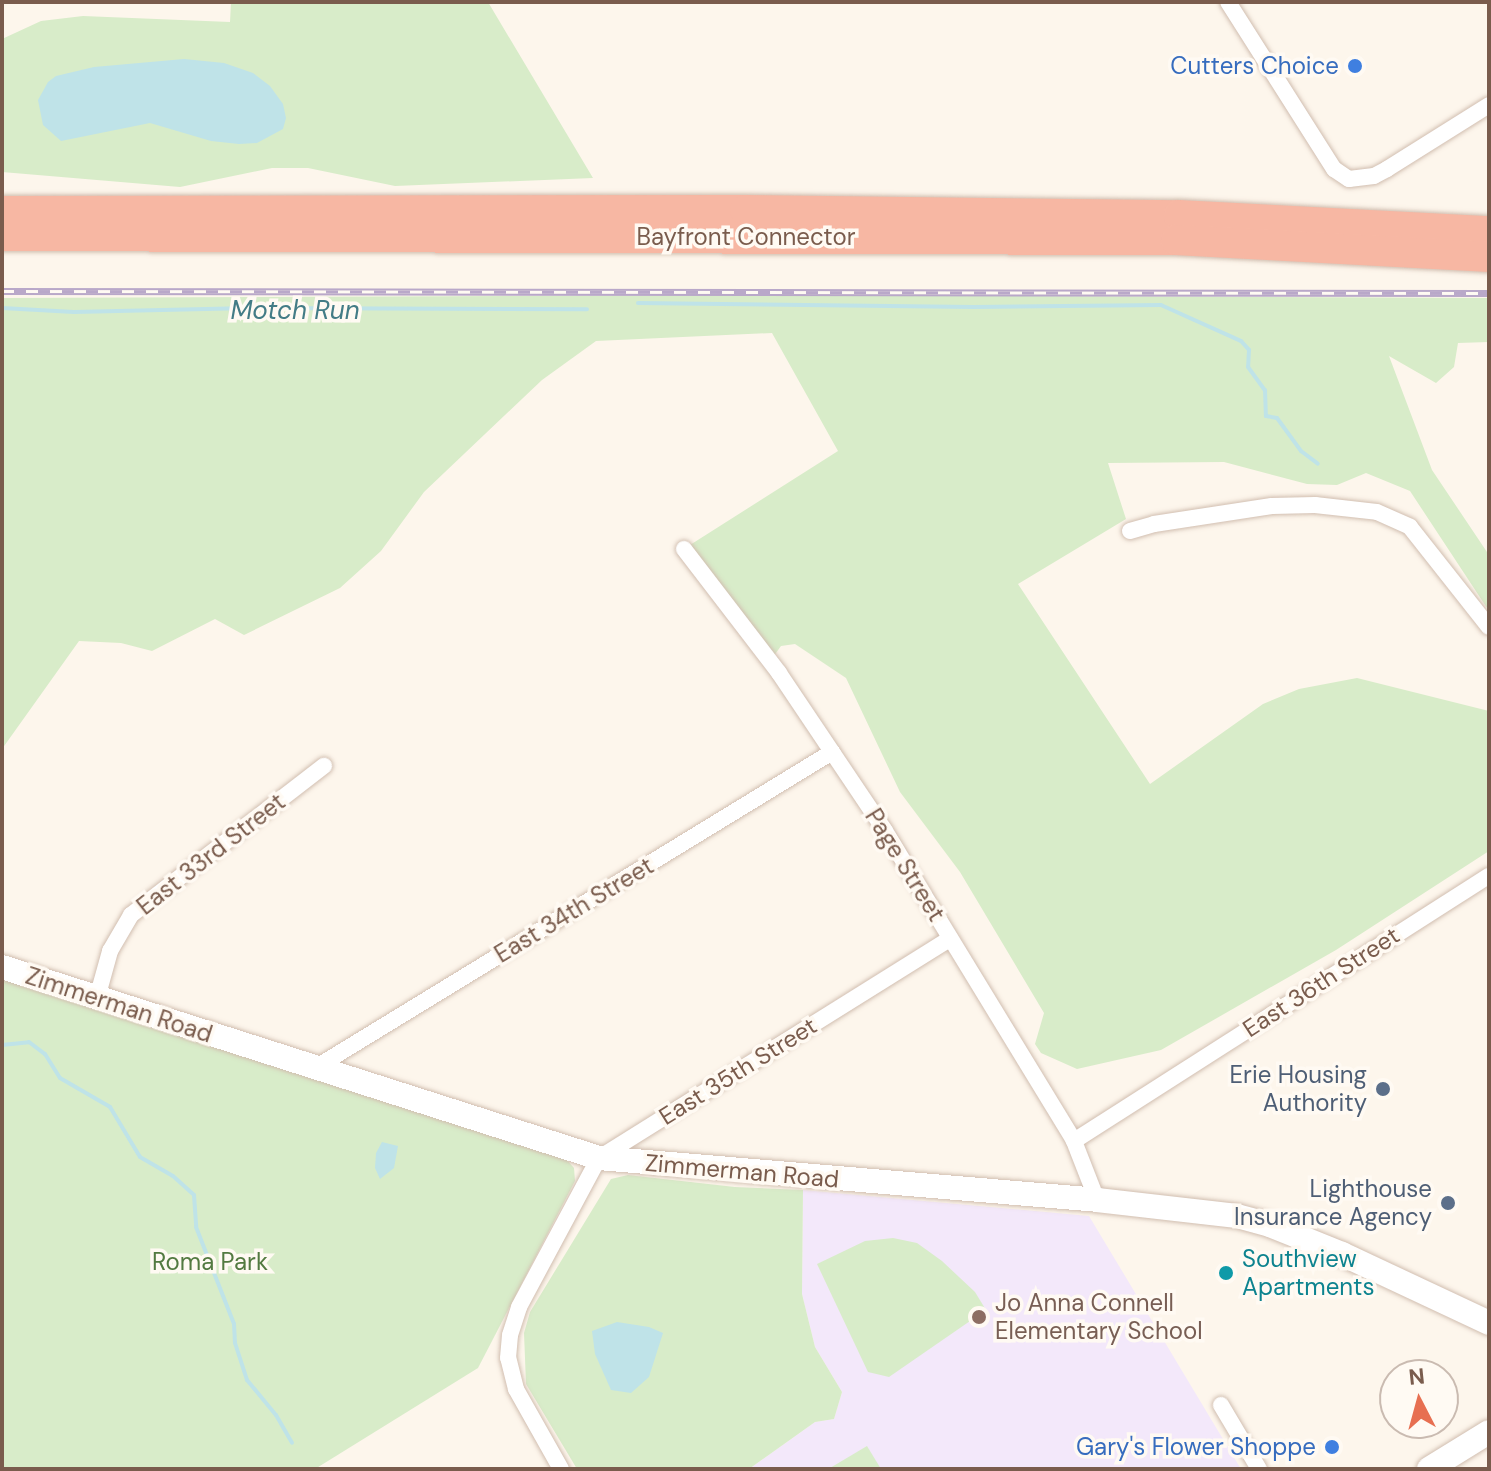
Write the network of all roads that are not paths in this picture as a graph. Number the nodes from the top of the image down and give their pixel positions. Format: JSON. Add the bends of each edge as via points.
{"nodes":[{"id":1,"x":1228,"y":2,"type":"edge"},
{"id":2,"x":1489,"y":105,"type":"edge"},
{"id":3,"x":2,"y":211,"type":"edge"},
{"id":4,"x":1489,"y":231,"type":"edge"},
{"id":5,"x":2,"y":236,"type":"edge"},
{"id":6,"x":1489,"y":257,"type":"edge"},
{"id":7,"x":1130,"y":531,"type":"dead end"},
{"id":8,"x":684,"y":549,"type":"dead end"},
{"id":9,"x":1489,"y":627,"type":"edge"},
{"id":10,"x":832,"y":752,"type":"junction"},
{"id":11,"x":324,"y":766,"type":"dead end"},
{"id":12,"x":1489,"y":876,"type":"edge"},
{"id":13,"x":950,"y":939,"type":"junction"},
{"id":14,"x":2,"y":967,"type":"edge"},
{"id":15,"x":97,"y":998,"type":"junction"},
{"id":16,"x":315,"y":1068,"type":"junction"},
{"id":17,"x":1074,"y":1141,"type":"junction"},
{"id":18,"x":599,"y":1158,"type":"junction"},
{"id":19,"x":1097,"y":1200,"type":"junction"},
{"id":20,"x":1489,"y":1323,"type":"edge"},
{"id":21,"x":1221,"y":1405,"type":"dead end"},
{"id":22,"x":1489,"y":1432,"type":"edge"},
{"id":23,"x":561,"y":1469,"type":"edge"},
{"id":24,"x":1259,"y":1469,"type":"edge"},
{"id":25,"x":1429,"y":1469,"type":"edge"}],
"edges":[{"from":1,"to":2,"type":"street","via":[[1334,169],[1349,179],[1374,176]]},
{"from":3,"to":4,"type":"highway","name":"Bayfront Connector","via":[[1179,215]]},
{"from":5,"to":6,"type":"highway","name":"Bayfront Connector","via":[[1176,240]]},
{"from":7,"to":9,"type":"street","via":[[1272,506],[1377,512],[1410,527]]},
{"from":8,"to":10,"type":"street","name":"Page Street"},
{"from":10,"to":13,"type":"street","name":"Page Street"},
{"from":10,"to":16,"type":"street","name":"East 34th Street"},
{"from":11,"to":15,"type":"street","name":"East 33rd Street","via":[[131,915],[118,931]]},
{"from":12,"to":17,"type":"street","name":"East 36th Street"},
{"from":13,"to":17,"type":"street","name":"Page Street"},
{"from":13,"to":18,"type":"street","name":"East 35th Street"},
{"from":14,"to":15,"type":"street","name":"Zimmerman Road"},
{"from":15,"to":16,"type":"street","name":"Zimmerman Road"},
{"from":16,"to":18,"type":"street","name":"Zimmerman Road"},
{"from":17,"to":19,"type":"street","name":"Page Street"},
{"from":18,"to":19,"type":"street","name":"Zimmerman Road"},
{"from":18,"to":23,"type":"street","name":"East 35th Street","via":[[519,1307],[510,1335],[509,1366],[522,1403]]},
{"from":19,"to":20,"type":"street","name":"Zimmerman Road","via":[[1190,1209],[1270,1225]]},
{"from":21,"to":24,"type":"street"},
{"from":22,"to":25,"type":"street"}]}
